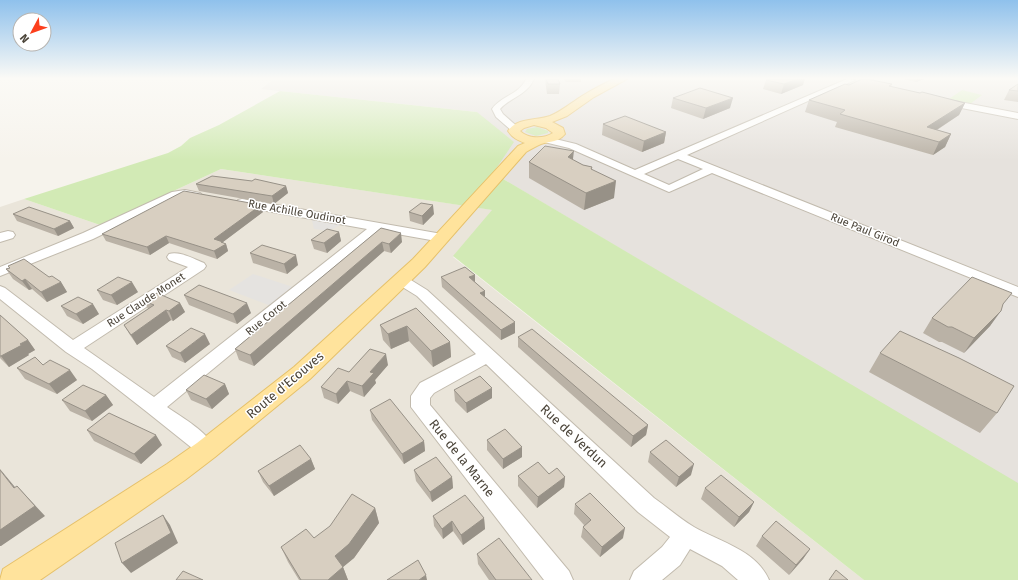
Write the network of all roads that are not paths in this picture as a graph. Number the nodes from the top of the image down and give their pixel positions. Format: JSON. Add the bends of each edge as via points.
{"nodes":[{"id":1,"x":498,"y":106,"type":"edge"},
{"id":2,"x":574,"y":106,"type":"edge"},
{"id":3,"x":793,"y":106,"type":"edge"},
{"id":4,"x":969,"y":106,"type":"edge"},
{"id":5,"x":560,"y":116,"type":"junction"},
{"id":6,"x":1018,"y":116,"type":"edge"},
{"id":7,"x":502,"y":117,"type":"junction"},
{"id":8,"x":535,"y":123,"type":"junction"},
{"id":9,"x":558,"y":131,"type":"junction"},
{"id":10,"x":529,"y":139,"type":"junction"},
{"id":11,"x":572,"y":146,"type":"junction"},
{"id":12,"x":679,"y":156,"type":"junction"},
{"id":13,"x":712,"y":169,"type":"junction"},
{"id":14,"x":635,"y":174,"type":"junction"},
{"id":15,"x":207,"y":197,"type":"edge"},
{"id":16,"x":229,"y":200,"type":"edge"},
{"id":17,"x":377,"y":227,"type":"junction"},
{"id":18,"x":432,"y":236,"type":"junction"},
{"id":19,"x":174,"y":257,"type":"dead end"},
{"id":20,"x":0,"y":272,"type":"edge"},
{"id":21,"x":401,"y":280,"type":"junction"},
{"id":22,"x":0,"y":291,"type":"edge"},
{"id":23,"x":1018,"y":292,"type":"edge"},
{"id":24,"x":72,"y":348,"type":"junction"},
{"id":25,"x":488,"y":355,"type":"junction"},
{"id":26,"x":154,"y":407,"type":"junction"},
{"id":27,"x":206,"y":450,"type":"junction"},
{"id":28,"x":686,"y":535,"type":"junction"},
{"id":29,"x":14,"y":580,"type":"edge"},
{"id":30,"x":560,"y":580,"type":"edge"},
{"id":31,"x":643,"y":580,"type":"edge"},
{"id":32,"x":756,"y":580,"type":"edge"}],
"edges":[{"from":1,"to":7,"type":"street","via":[[496,111]]},
{"from":2,"to":5,"type":"main road"},
{"from":3,"to":12,"type":"street"},
{"from":4,"to":6,"type":"street"},
{"from":5,"to":8,"type":"main road"},
{"from":5,"to":9,"type":"main road","via":[[557,123]]},
{"from":7,"to":8,"type":"street"},
{"from":7,"to":10,"type":"street"},
{"from":8,"to":9,"type":"main road","via":[[549,124]]},
{"from":8,"to":10,"type":"main road","via":[[521,125]]},
{"from":9,"to":10,"type":"main road"},
{"from":9,"to":11,"type":"street"},
{"from":10,"to":11,"type":"street"},
{"from":10,"to":18,"type":"main road","name":"Route d'Ecouves"},
{"from":11,"to":14,"type":"street"},
{"from":12,"to":13,"type":"street","name":"Rue Paul Girod"},
{"from":12,"to":14,"type":"street"},
{"from":13,"to":14,"type":"street","via":[[669,188]]},
{"from":13,"to":23,"type":"street","name":"Rue Paul Girod"},
{"from":15,"to":20,"type":"street","via":[[176,194],[88,236]]},
{"from":16,"to":17,"type":"street","name":"Rue Achille Oudinot"},
{"from":17,"to":18,"type":"street","name":"Rue Achille Oudinot"},
{"from":17,"to":26,"type":"street","name":"Rue Corot"},
{"from":18,"to":21,"type":"main road","name":"Route d'Ecouves"},
{"from":19,"to":24,"type":"street","name":"Rue Claude Monet","via":[[198,266]]},
{"from":21,"to":25,"type":"street","name":"Rue de Verdun","via":[[422,293]]},
{"from":21,"to":27,"type":"main road","name":"Route d'Ecouves","via":[[302,373]]},
{"from":22,"to":24,"type":"street"},
{"from":24,"to":26,"type":"street"},
{"from":25,"to":28,"type":"street","name":"Rue de Verdun","via":[[646,505]]},
{"from":25,"to":30,"type":"street","name":"Rue de la Marne","via":[[427,388],[420,396],[421,407]]},
{"from":26,"to":27,"type":"street"},
{"from":27,"to":29,"type":"main road","name":"Route d'Ecouves"},
{"from":28,"to":31,"type":"street","via":[[671,556]]},
{"from":28,"to":32,"type":"street","name":"Rue de Verdun","via":[[731,557]]}]}
